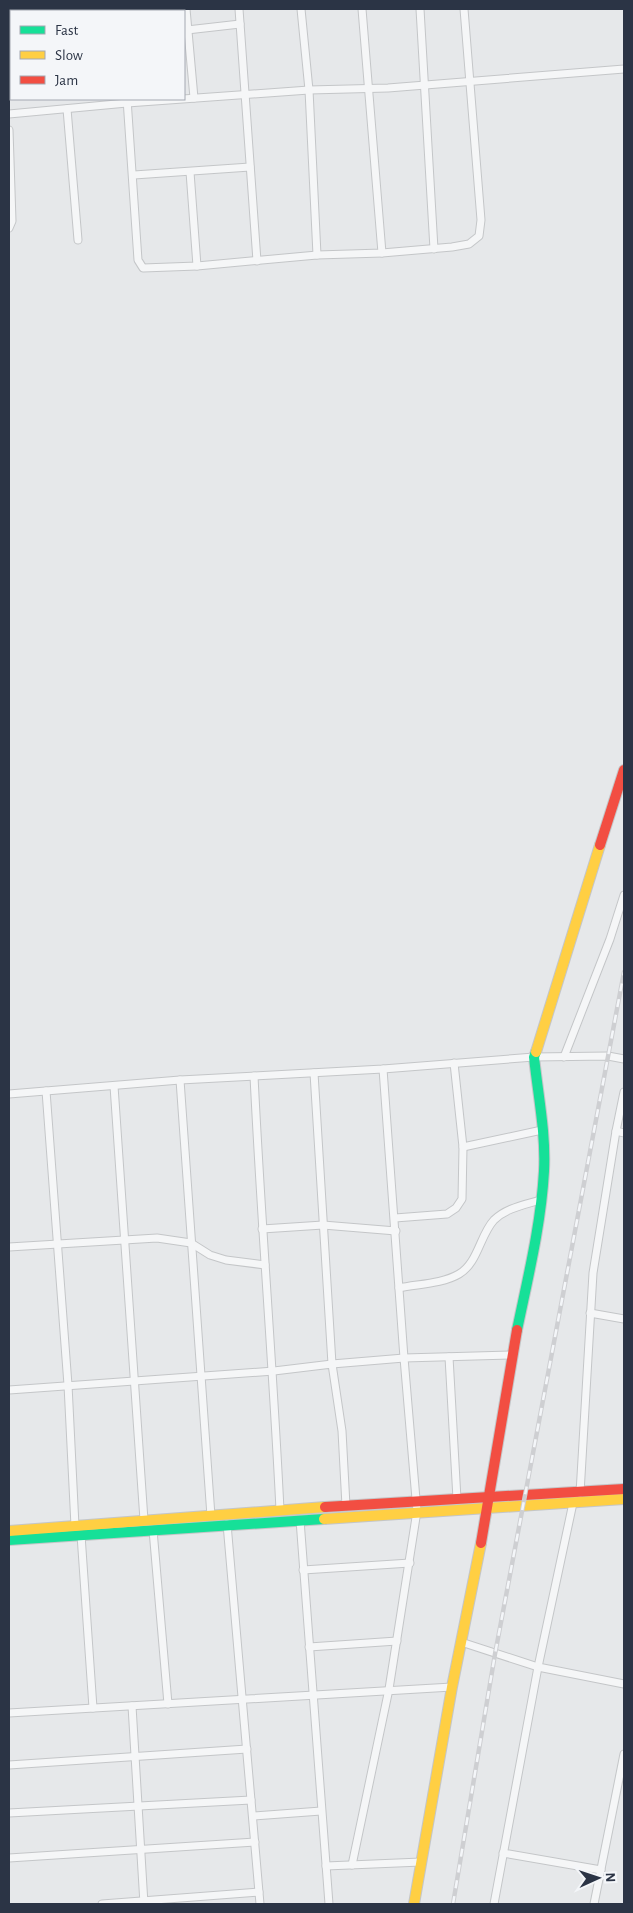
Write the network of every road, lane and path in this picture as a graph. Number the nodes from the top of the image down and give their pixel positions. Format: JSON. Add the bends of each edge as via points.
{"nodes":[{"id":1,"x":186,"y":9,"type":"edge"},
{"id":2,"x":239,"y":9,"type":"edge"},
{"id":3,"x":301,"y":9,"type":"edge"},
{"id":4,"x":362,"y":9,"type":"edge"},
{"id":5,"x":420,"y":9,"type":"edge"},
{"id":6,"x":464,"y":9,"type":"edge"},
{"id":7,"x":240,"y":24,"type":"junction"},
{"id":8,"x":188,"y":30,"type":"junction"},
{"id":9,"x":624,"y":69,"type":"edge"},
{"id":10,"x":470,"y":80,"type":"junction"},
{"id":11,"x":425,"y":84,"type":"junction"},
{"id":12,"x":369,"y":88,"type":"junction"},
{"id":13,"x":309,"y":90,"type":"junction"},
{"id":14,"x":245,"y":94,"type":"junction"},
{"id":15,"x":185,"y":98,"type":"edge"},
{"id":16,"x":194,"y":98,"type":"junction"},
{"id":17,"x":149,"y":100,"type":"edge"},
{"id":18,"x":127,"y":101,"type":"edge"},
{"id":19,"x":66,"y":109,"type":"junction"},
{"id":20,"x":9,"y":114,"type":"edge"},
{"id":21,"x":9,"y":130,"type":"edge"},
{"id":22,"x":250,"y":167,"type":"junction"},
{"id":23,"x":190,"y":172,"type":"junction"},
{"id":24,"x":134,"y":175,"type":"junction"},
{"id":25,"x":9,"y":228,"type":"edge"},
{"id":26,"x":78,"y":240,"type":"dead end"},
{"id":27,"x":434,"y":249,"type":"junction"},
{"id":28,"x":382,"y":253,"type":"junction"},
{"id":29,"x":317,"y":255,"type":"junction"},
{"id":30,"x":257,"y":261,"type":"junction"},
{"id":31,"x":197,"y":266,"type":"junction"},
{"id":32,"x":624,"y":770,"type":"edge"},
{"id":33,"x":624,"y":895,"type":"edge"},
{"id":34,"x":534,"y":1057,"type":"junction"},
{"id":35,"x":564,"y":1057,"type":"junction"},
{"id":36,"x":624,"y":1059,"type":"edge"},
{"id":37,"x":454,"y":1063,"type":"junction"},
{"id":38,"x":383,"y":1070,"type":"junction"},
{"id":39,"x":314,"y":1073,"type":"junction"},
{"id":40,"x":254,"y":1076,"type":"junction"},
{"id":41,"x":180,"y":1080,"type":"junction"},
{"id":42,"x":114,"y":1086,"type":"junction"},
{"id":43,"x":46,"y":1091,"type":"junction"},
{"id":44,"x":624,"y":1092,"type":"edge"},
{"id":45,"x":9,"y":1094,"type":"edge"},
{"id":46,"x":542,"y":1130,"type":"junction"},
{"id":47,"x":616,"y":1131,"type":"junction"},
{"id":48,"x":624,"y":1133,"type":"edge"},
{"id":49,"x":463,"y":1147,"type":"junction"},
{"id":50,"x":540,"y":1200,"type":"junction"},
{"id":51,"x":395,"y":1218,"type":"junction"},
{"id":52,"x":323,"y":1225,"type":"junction"},
{"id":53,"x":262,"y":1230,"type":"junction"},
{"id":54,"x":396,"y":1231,"type":"junction"},
{"id":55,"x":125,"y":1239,"type":"junction"},
{"id":56,"x":191,"y":1243,"type":"junction"},
{"id":57,"x":56,"y":1245,"type":"junction"},
{"id":58,"x":9,"y":1248,"type":"edge"},
{"id":59,"x":265,"y":1265,"type":"junction"},
{"id":60,"x":399,"y":1288,"type":"junction"},
{"id":61,"x":590,"y":1313,"type":"junction"},
{"id":62,"x":624,"y":1319,"type":"edge"},
{"id":63,"x":512,"y":1355,"type":"junction"},
{"id":64,"x":449,"y":1357,"type":"junction"},
{"id":65,"x":404,"y":1358,"type":"junction"},
{"id":66,"x":332,"y":1364,"type":"junction"},
{"id":67,"x":274,"y":1371,"type":"junction"},
{"id":68,"x":201,"y":1376,"type":"junction"},
{"id":69,"x":134,"y":1382,"type":"junction"},
{"id":70,"x":68,"y":1385,"type":"junction"},
{"id":71,"x":9,"y":1390,"type":"edge"},
{"id":72,"x":624,"y":1489,"type":"edge"},
{"id":73,"x":580,"y":1493,"type":"junction"},
{"id":74,"x":457,"y":1499,"type":"junction"},
{"id":75,"x":624,"y":1499,"type":"edge"},
{"id":76,"x":489,"y":1502,"type":"junction"},
{"id":77,"x":573,"y":1503,"type":"junction"},
{"id":78,"x":346,"y":1506,"type":"junction"},
{"id":79,"x":417,"y":1506,"type":"junction"},
{"id":80,"x":280,"y":1510,"type":"junction"},
{"id":81,"x":211,"y":1516,"type":"junction"},
{"id":82,"x":144,"y":1520,"type":"junction"},
{"id":83,"x":300,"y":1520,"type":"junction"},
{"id":84,"x":227,"y":1524,"type":"junction"},
{"id":85,"x":78,"y":1530,"type":"junction"},
{"id":86,"x":153,"y":1530,"type":"junction"},
{"id":87,"x":9,"y":1531,"type":"edge"},
{"id":88,"x":9,"y":1540,"type":"edge"},
{"id":89,"x":410,"y":1563,"type":"junction"},
{"id":90,"x":303,"y":1570,"type":"junction"},
{"id":91,"x":398,"y":1641,"type":"junction"},
{"id":92,"x":461,"y":1642,"type":"junction"},
{"id":93,"x":309,"y":1647,"type":"junction"},
{"id":94,"x":538,"y":1667,"type":"junction"},
{"id":95,"x":624,"y":1684,"type":"edge"},
{"id":96,"x":452,"y":1687,"type":"junction"},
{"id":97,"x":389,"y":1690,"type":"junction"},
{"id":98,"x":312,"y":1695,"type":"junction"},
{"id":99,"x":242,"y":1700,"type":"junction"},
{"id":100,"x":168,"y":1704,"type":"junction"},
{"id":101,"x":132,"y":1706,"type":"junction"},
{"id":102,"x":93,"y":1708,"type":"junction"},
{"id":103,"x":9,"y":1712,"type":"edge"},
{"id":104,"x":247,"y":1750,"type":"junction"},
{"id":105,"x":624,"y":1754,"type":"edge"},
{"id":106,"x":136,"y":1758,"type":"junction"},
{"id":107,"x":9,"y":1764,"type":"edge"},
{"id":108,"x":251,"y":1800,"type":"junction"},
{"id":109,"x":138,"y":1807,"type":"junction"},
{"id":110,"x":321,"y":1811,"type":"junction"},
{"id":111,"x":9,"y":1813,"type":"edge"},
{"id":112,"x":253,"y":1816,"type":"junction"},
{"id":113,"x":255,"y":1842,"type":"junction"},
{"id":114,"x":141,"y":1850,"type":"junction"},
{"id":115,"x":503,"y":1853,"type":"junction"},
{"id":116,"x":9,"y":1858,"type":"edge"},
{"id":117,"x":421,"y":1862,"type":"junction"},
{"id":118,"x":352,"y":1865,"type":"junction"},
{"id":119,"x":326,"y":1866,"type":"junction"},
{"id":120,"x":601,"y":1870,"type":"junction"},
{"id":121,"x":259,"y":1892,"type":"junction"},
{"id":122,"x":144,"y":1903,"type":"edge"},
{"id":123,"x":102,"y":1904,"type":"edge"},
{"id":124,"x":260,"y":1904,"type":"edge"},
{"id":125,"x":329,"y":1904,"type":"edge"},
{"id":126,"x":414,"y":1904,"type":"edge"},
{"id":127,"x":494,"y":1904,"type":"edge"},
{"id":128,"x":594,"y":1904,"type":"edge"}],
"edges":[{"from":1,"to":8,"type":"street"},
{"from":2,"to":7,"type":"street"},
{"from":3,"to":13,"type":"street"},
{"from":4,"to":12,"type":"street"},
{"from":5,"to":11,"type":"street"},
{"from":6,"to":10,"type":"street"},
{"from":7,"to":8,"type":"street"},
{"from":7,"to":14,"type":"street"},
{"from":8,"to":16,"type":"street"},
{"from":9,"to":10,"type":"street"},
{"from":10,"to":11,"type":"street"},
{"from":10,"to":27,"type":"street","via":[[481,220],[479,236],[468,244]]},
{"from":11,"to":12,"type":"street"},
{"from":11,"to":27,"type":"street"},
{"from":12,"to":13,"type":"street"},
{"from":12,"to":28,"type":"street"},
{"from":13,"to":14,"type":"street"},
{"from":13,"to":29,"type":"street"},
{"from":14,"to":16,"type":"street"},
{"from":14,"to":22,"type":"street"},
{"from":15,"to":16,"type":"street"},
{"from":17,"to":18,"type":"street"},
{"from":18,"to":19,"type":"street"},
{"from":18,"to":24,"type":"street"},
{"from":19,"to":20,"type":"street"},
{"from":19,"to":26,"type":"street"},
{"from":21,"to":25,"type":"street","via":[[12,221]]},
{"from":22,"to":23,"type":"street"},
{"from":22,"to":30,"type":"street"},
{"from":23,"to":24,"type":"street"},
{"from":23,"to":31,"type":"street"},
{"from":24,"to":31,"type":"street","via":[[139,265],[145,268]]},
{"from":27,"to":28,"type":"street"},
{"from":28,"to":29,"type":"street"},
{"from":29,"to":30,"type":"street"},
{"from":30,"to":31,"type":"street"},
{"from":32,"to":34,"type":"main road"},
{"from":33,"to":35,"type":"street"},
{"from":34,"to":35,"type":"street"},
{"from":34,"to":37,"type":"street"},
{"from":34,"to":46,"type":"main road"},
{"from":35,"to":36,"type":"street"},
{"from":37,"to":38,"type":"street"},
{"from":37,"to":49,"type":"street"},
{"from":38,"to":39,"type":"street"},
{"from":38,"to":51,"type":"street"},
{"from":39,"to":40,"type":"street"},
{"from":39,"to":52,"type":"street"},
{"from":40,"to":41,"type":"street"},
{"from":40,"to":53,"type":"street"},
{"from":41,"to":42,"type":"street"},
{"from":41,"to":56,"type":"street"},
{"from":42,"to":43,"type":"street"},
{"from":42,"to":55,"type":"street"},
{"from":43,"to":45,"type":"street"},
{"from":43,"to":57,"type":"street"},
{"from":44,"to":47,"type":"street"},
{"from":46,"to":49,"type":"street"},
{"from":46,"to":50,"type":"main road","via":[[544,1172]]},
{"from":47,"to":48,"type":"street"},
{"from":47,"to":61,"type":"street","via":[[593,1273]]},
{"from":49,"to":51,"type":"street","via":[[463,1194],[456,1208],[442,1215]]},
{"from":50,"to":60,"type":"street","via":[[507,1210],[494,1220],[460,1274]]},
{"from":50,"to":63,"type":"main road","via":[[534,1250]]},
{"from":51,"to":54,"type":"street"},
{"from":52,"to":53,"type":"street"},
{"from":52,"to":54,"type":"street"},
{"from":52,"to":66,"type":"street"},
{"from":53,"to":59,"type":"street"},
{"from":54,"to":60,"type":"street"},
{"from":55,"to":56,"type":"street","via":[[157,1238]]},
{"from":55,"to":57,"type":"street"},
{"from":55,"to":69,"type":"street"},
{"from":56,"to":59,"type":"street","via":[[218,1257]]},
{"from":56,"to":68,"type":"street"},
{"from":57,"to":58,"type":"street"},
{"from":57,"to":70,"type":"street"},
{"from":59,"to":67,"type":"street"},
{"from":60,"to":65,"type":"street"},
{"from":61,"to":62,"type":"street"},
{"from":61,"to":73,"type":"street"},
{"from":63,"to":64,"type":"street"},
{"from":63,"to":76,"type":"main road"},
{"from":64,"to":65,"type":"street"},
{"from":64,"to":74,"type":"street"},
{"from":65,"to":66,"type":"street"},
{"from":65,"to":79,"type":"street"},
{"from":66,"to":67,"type":"street"},
{"from":66,"to":78,"type":"street","via":[[342,1431]]},
{"from":67,"to":68,"type":"street"},
{"from":67,"to":80,"type":"street"},
{"from":68,"to":69,"type":"street"},
{"from":68,"to":81,"type":"street"},
{"from":69,"to":70,"type":"street"},
{"from":69,"to":82,"type":"street"},
{"from":70,"to":71,"type":"street"},
{"from":70,"to":85,"type":"street"},
{"from":72,"to":73,"type":"main road"},
{"from":73,"to":76,"type":"main road"},
{"from":74,"to":76,"type":"main road"},
{"from":74,"to":79,"type":"main road"},
{"from":75,"to":77,"type":"main road"},
{"from":76,"to":77,"type":"main road"},
{"from":76,"to":79,"type":"main road"},
{"from":76,"to":92,"type":"main road"},
{"from":77,"to":94,"type":"street"},
{"from":78,"to":79,"type":"main road"},
{"from":78,"to":80,"type":"main road"},
{"from":79,"to":83,"type":"main road"},
{"from":79,"to":89,"type":"street"},
{"from":80,"to":81,"type":"main road"},
{"from":81,"to":82,"type":"main road"},
{"from":82,"to":85,"type":"main road"},
{"from":83,"to":84,"type":"main road"},
{"from":83,"to":90,"type":"street"},
{"from":84,"to":86,"type":"main road"},
{"from":84,"to":99,"type":"street"},
{"from":85,"to":86,"type":"main road"},
{"from":85,"to":87,"type":"main road"},
{"from":85,"to":88,"type":"main road"},
{"from":85,"to":102,"type":"street"},
{"from":86,"to":100,"type":"street"},
{"from":89,"to":90,"type":"street"},
{"from":89,"to":91,"type":"street"},
{"from":90,"to":93,"type":"street"},
{"from":91,"to":93,"type":"street"},
{"from":91,"to":97,"type":"street"},
{"from":92,"to":94,"type":"street"},
{"from":92,"to":96,"type":"main road"},
{"from":93,"to":98,"type":"street"},
{"from":94,"to":95,"type":"street"},
{"from":94,"to":115,"type":"street"},
{"from":96,"to":97,"type":"street"},
{"from":96,"to":117,"type":"main road"},
{"from":97,"to":98,"type":"street"},
{"from":97,"to":118,"type":"street"},
{"from":98,"to":99,"type":"street"},
{"from":98,"to":110,"type":"street"},
{"from":99,"to":100,"type":"street"},
{"from":99,"to":104,"type":"street"},
{"from":100,"to":101,"type":"street"},
{"from":101,"to":102,"type":"street"},
{"from":101,"to":106,"type":"street"},
{"from":102,"to":103,"type":"street"},
{"from":104,"to":106,"type":"street"},
{"from":104,"to":108,"type":"street"},
{"from":105,"to":120,"type":"street"},
{"from":106,"to":107,"type":"street"},
{"from":106,"to":109,"type":"street"},
{"from":108,"to":109,"type":"street"},
{"from":108,"to":112,"type":"street"},
{"from":109,"to":111,"type":"street"},
{"from":109,"to":114,"type":"street"},
{"from":110,"to":112,"type":"street"},
{"from":110,"to":119,"type":"street"},
{"from":112,"to":113,"type":"street"},
{"from":113,"to":114,"type":"street"},
{"from":113,"to":121,"type":"street"},
{"from":114,"to":116,"type":"street"},
{"from":114,"to":122,"type":"street"},
{"from":115,"to":120,"type":"street"},
{"from":115,"to":127,"type":"street"},
{"from":117,"to":118,"type":"street"},
{"from":117,"to":126,"type":"main road"},
{"from":118,"to":119,"type":"street"},
{"from":119,"to":125,"type":"street"},
{"from":120,"to":128,"type":"street"},
{"from":121,"to":122,"type":"street"},
{"from":121,"to":124,"type":"street"},
{"from":122,"to":123,"type":"street"}]}
